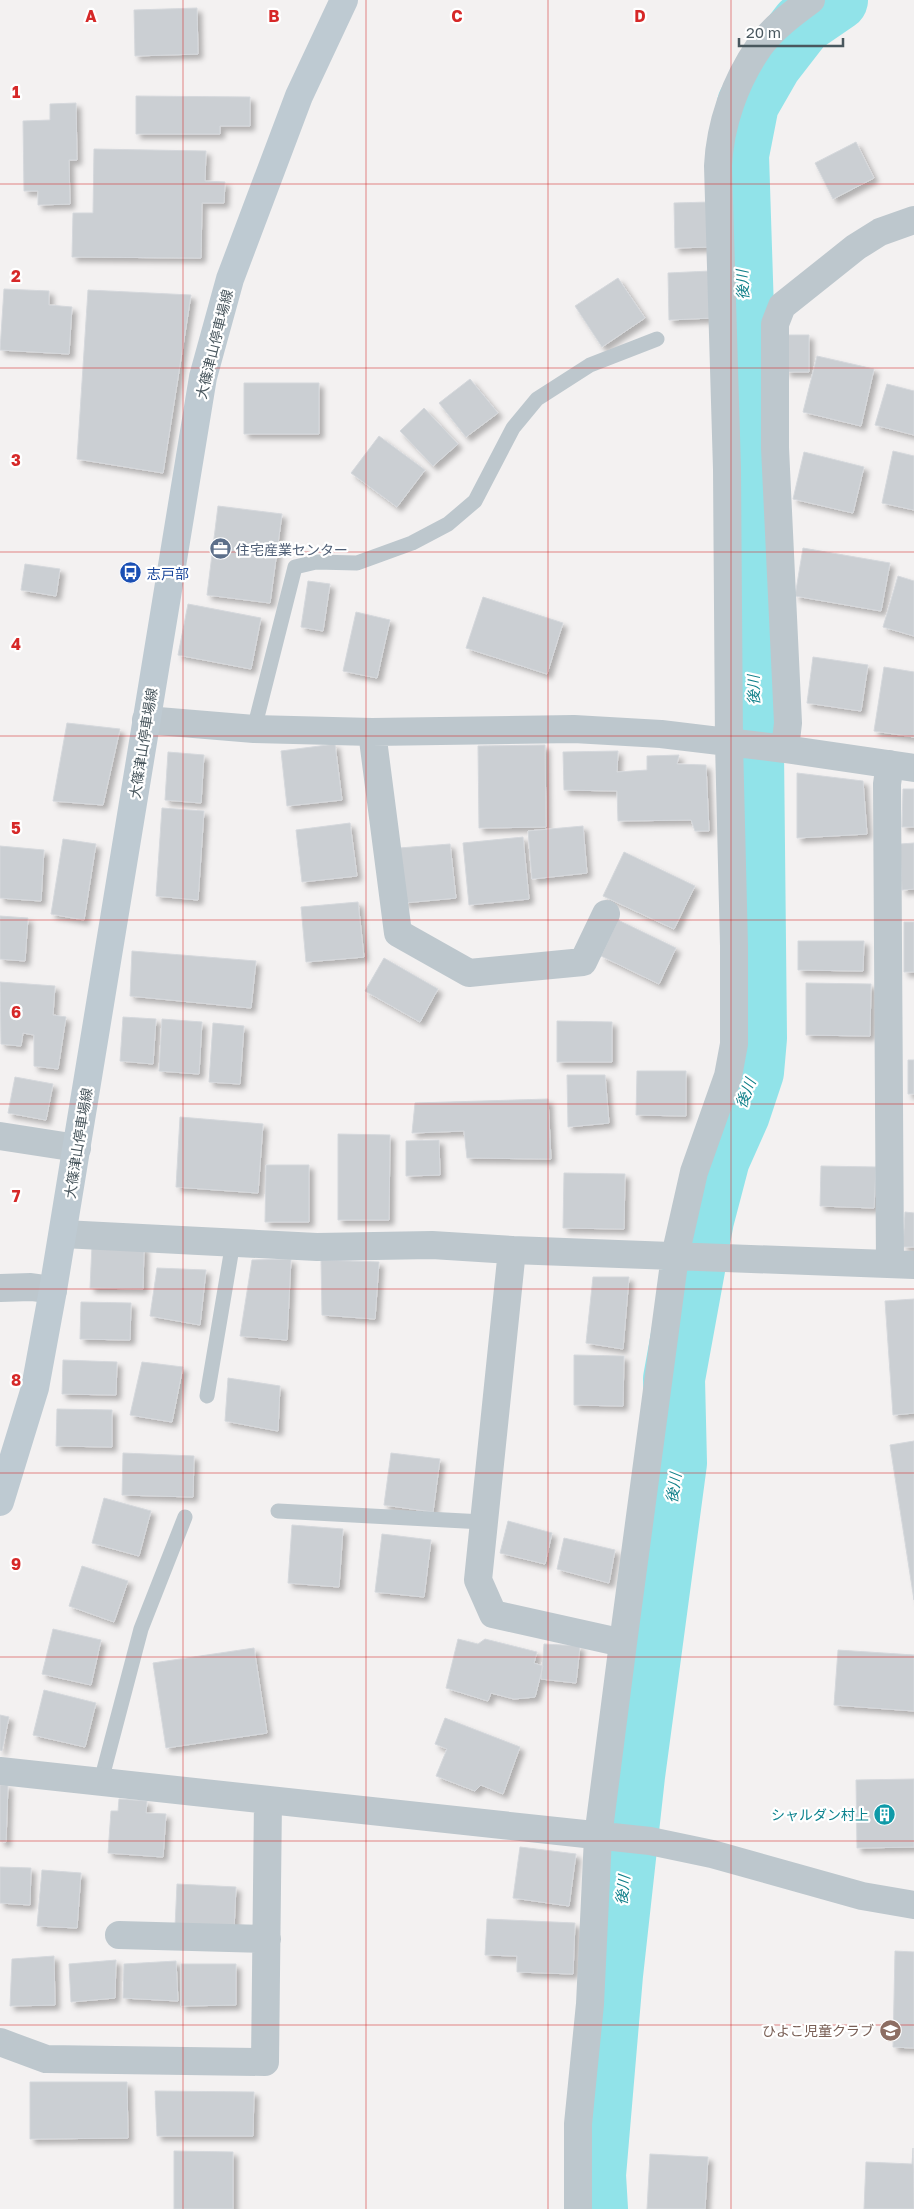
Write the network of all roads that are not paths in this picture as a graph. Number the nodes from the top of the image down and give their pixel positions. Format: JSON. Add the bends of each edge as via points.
{"nodes":[{"id":1,"x":344,"y":0,"type":"edge"},
{"id":2,"x":811,"y":0,"type":"edge"},
{"id":3,"x":914,"y":220,"type":"edge"},
{"id":4,"x":657,"y":339,"type":"dead end"},
{"id":5,"x":146,"y":720,"type":"junction"},
{"id":6,"x":254,"y":729,"type":"junction"},
{"id":7,"x":372,"y":732,"type":"junction"},
{"id":8,"x":754,"y":746,"type":"junction"},
{"id":9,"x":902,"y":766,"type":"edge"},
{"id":10,"x":606,"y":914,"type":"dead end"},
{"id":11,"x":0,"y":1136,"type":"edge"},
{"id":12,"x":77,"y":1148,"type":"junction"},
{"id":13,"x":63,"y":1234,"type":"junction"},
{"id":14,"x":233,"y":1242,"type":"junction"},
{"id":15,"x":512,"y":1250,"type":"junction"},
{"id":16,"x":681,"y":1256,"type":"junction"},
{"id":17,"x":902,"y":1264,"type":"edge"},
{"id":18,"x":0,"y":1288,"type":"edge"},
{"id":19,"x":53,"y":1290,"type":"junction"},
{"id":20,"x":207,"y":1396,"type":"dead end"},
{"id":21,"x":7,"y":1457,"type":"edge"},
{"id":22,"x":0,"y":1502,"type":"edge"},
{"id":23,"x":278,"y":1511,"type":"dead end"},
{"id":24,"x":185,"y":1517,"type":"dead end"},
{"id":25,"x":483,"y":1522,"type":"junction"},
{"id":26,"x":623,"y":1643,"type":"junction"},
{"id":27,"x":0,"y":1770,"type":"edge"},
{"id":28,"x":101,"y":1781,"type":"junction"},
{"id":29,"x":268,"y":1800,"type":"junction"},
{"id":30,"x":608,"y":1838,"type":"junction"},
{"id":31,"x":914,"y":1905,"type":"edge"},
{"id":32,"x":119,"y":1935,"type":"dead end"},
{"id":33,"x":266,"y":1939,"type":"junction"},
{"id":34,"x":0,"y":2042,"type":"edge"},
{"id":35,"x":578,"y":2209,"type":"edge"}],
"edges":[{"from":1,"to":5,"type":"main road","name":"大篠津山停車場線","via":[[295,105],[230,279],[205,368]]},
{"from":2,"to":8,"type":"street","via":[[784,20],[760,46],[741,77],[725,118],[719,146],[727,469]]},
{"from":3,"to":8,"type":"street","via":[[880,232],[856,247],[782,306],[774,324],[775,448],[788,724]]},
{"from":4,"to":6,"type":"lane","via":[[590,365],[537,400],[513,428],[475,501],[448,524],[412,543],[357,563],[316,562],[295,567]]},
{"from":5,"to":6,"type":"street"},
{"from":5,"to":12,"type":"main road","name":"大篠津山停車場線"},
{"from":6,"to":7,"type":"street"},
{"from":7,"to":8,"type":"street","via":[[574,729],[661,734]]},
{"from":7,"to":10,"type":"street","via":[[398,933],[469,973],[583,962]]},
{"from":8,"to":9,"type":"street"},
{"from":8,"to":16,"type":"street","via":[[734,946],[734,1044],[728,1076],[694,1172]]},
{"from":9,"to":17,"type":"street","via":[[887,784]]},
{"from":11,"to":12,"type":"street"},
{"from":12,"to":13,"type":"main road","name":"大篠津山停車場線"},
{"from":13,"to":14,"type":"street"},
{"from":13,"to":19,"type":"main road","name":"大篠津山停車場線"},
{"from":14,"to":15,"type":"street","via":[[317,1247],[432,1245]]},
{"from":14,"to":20,"type":"lane"},
{"from":15,"to":16,"type":"street"},
{"from":15,"to":25,"type":"street"},
{"from":16,"to":17,"type":"street"},
{"from":16,"to":26,"type":"street"},
{"from":18,"to":19,"type":"street"},
{"from":19,"to":21,"type":"main road","name":"大篠津山停車場線","via":[[35,1388]]},
{"from":21,"to":22,"type":"main road","name":"大篠津山停車場線"},
{"from":23,"to":25,"type":"lane"},
{"from":24,"to":28,"type":"lane","via":[[141,1629]]},
{"from":25,"to":26,"type":"street","via":[[478,1580],[493,1614]]},
{"from":26,"to":30,"type":"street"},
{"from":27,"to":28,"type":"street"},
{"from":28,"to":29,"type":"street"},
{"from":29,"to":30,"type":"street"},
{"from":29,"to":33,"type":"street"},
{"from":30,"to":31,"type":"street","via":[[712,1854],[862,1896]]},
{"from":30,"to":35,"type":"street","via":[[578,2124]]},
{"from":32,"to":33,"type":"street"},
{"from":33,"to":34,"type":"street","via":[[265,2062],[46,2059]]}]}
